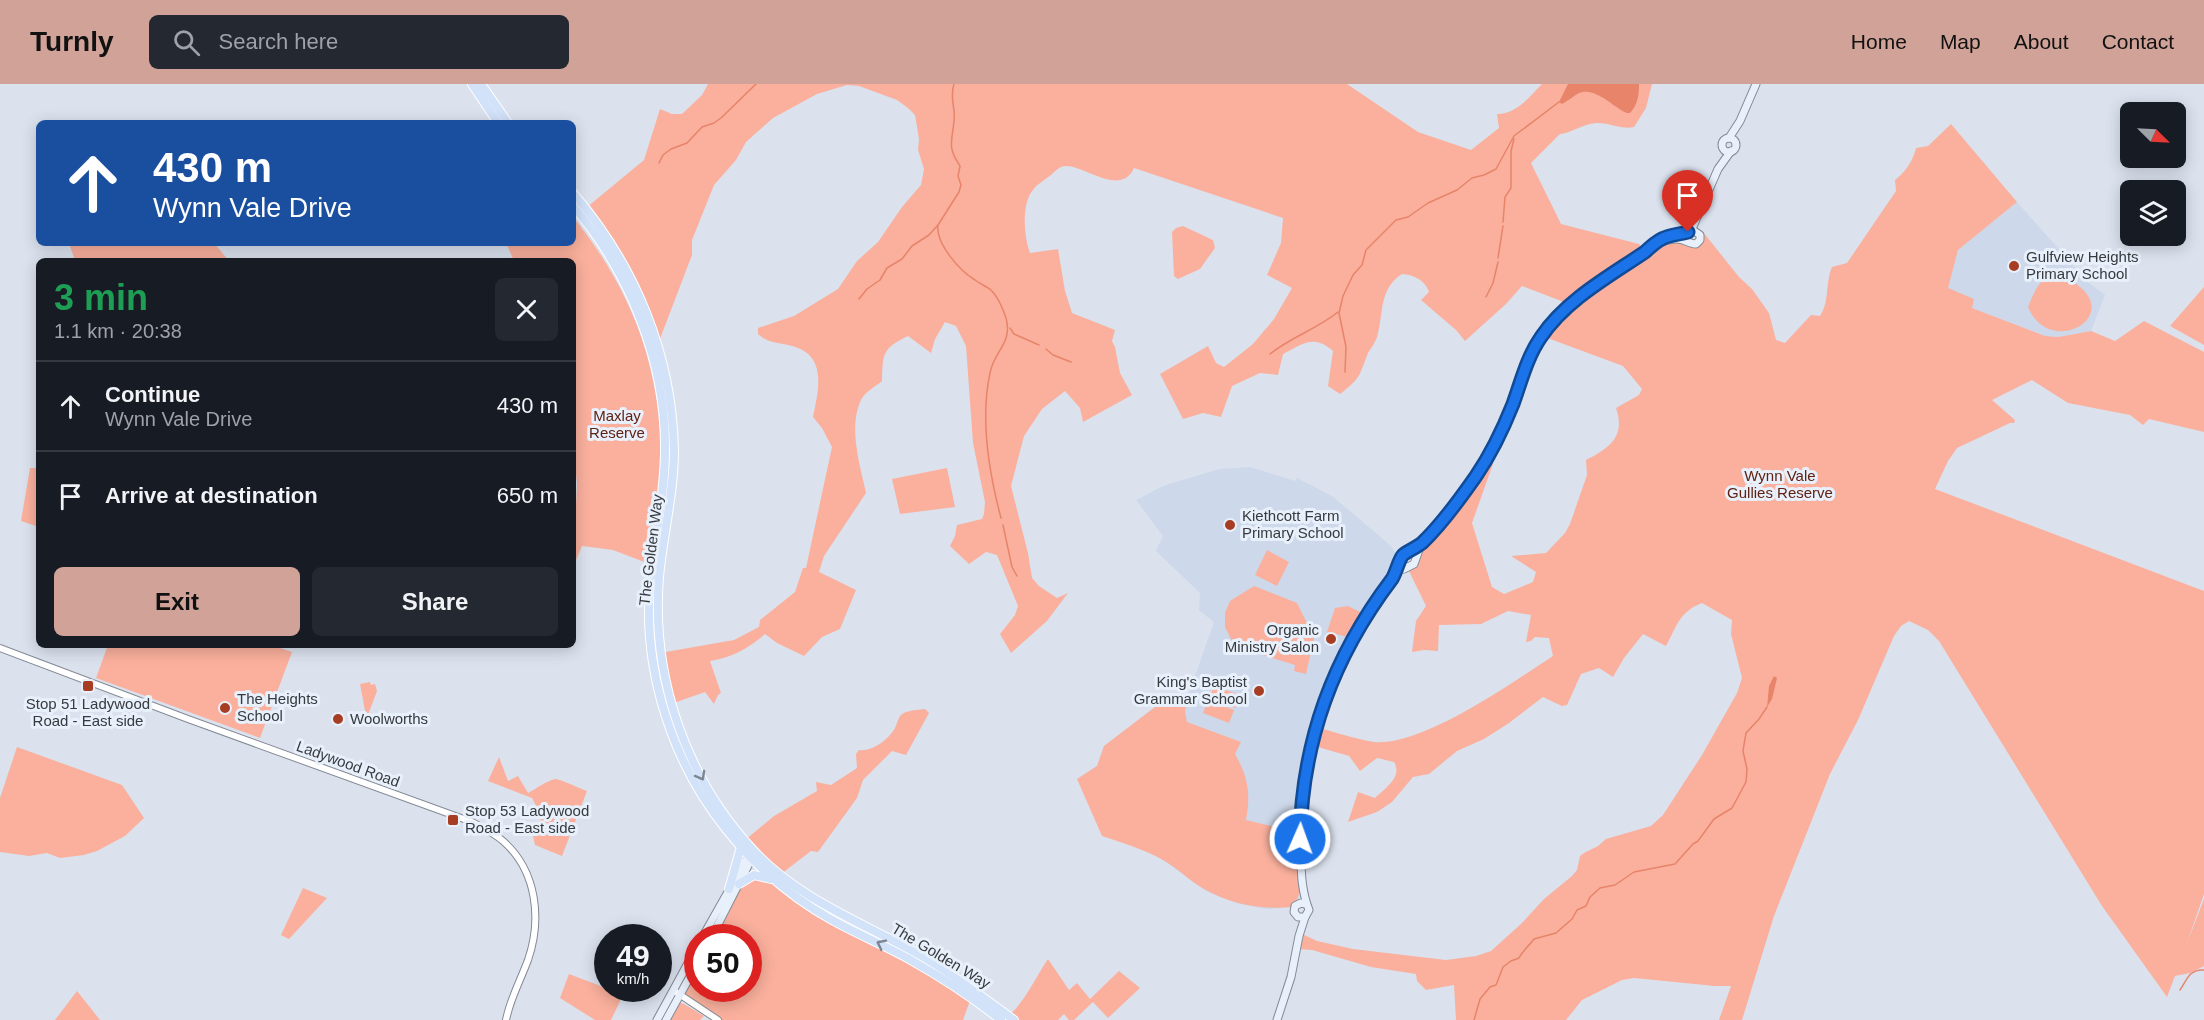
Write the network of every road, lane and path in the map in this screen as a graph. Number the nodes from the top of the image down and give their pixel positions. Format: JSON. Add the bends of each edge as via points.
{"nodes":[{"id":1,"x":472,"y":84,"type":"edge"},
{"id":2,"x":481,"y":84,"type":"edge"},
{"id":3,"x":1756,"y":84,"type":"edge"},
{"id":4,"x":496,"y":120,"type":"edge"},
{"id":5,"x":506,"y":120,"type":"edge"},
{"id":6,"x":1732,"y":139,"type":"junction"},
{"id":7,"x":1723,"y":148,"type":"junction"},
{"id":8,"x":1731,"y":151,"type":"junction"},
{"id":9,"x":1718,"y":169,"type":"junction"},
{"id":10,"x":576,"y":197,"type":"edge"},
{"id":11,"x":576,"y":210,"type":"edge"},
{"id":12,"x":1692,"y":231,"type":"junction"},
{"id":13,"x":1687,"y":241,"type":"junction"},
{"id":14,"x":1645,"y":252,"type":"junction"},
{"id":15,"x":1422,"y":543,"type":"junction"},
{"id":16,"x":1409,"y":552,"type":"junction"},
{"id":17,"x":1416,"y":558,"type":"junction"},
{"id":18,"x":1401,"y":561,"type":"junction"},
{"id":19,"x":1407,"y":567,"type":"junction"},
{"id":20,"x":1394,"y":576,"type":"junction"},
{"id":21,"x":0,"y":648,"type":"edge"},
{"id":22,"x":741,"y":847,"type":"junction"},
{"id":23,"x":752,"y":855,"type":"junction"},
{"id":24,"x":775,"y":880,"type":"junction"},
{"id":25,"x":739,"y":884,"type":"junction"},
{"id":26,"x":1302,"y":886,"type":"junction"},
{"id":27,"x":729,"y":889,"type":"junction"},
{"id":28,"x":1297,"y":904,"type":"junction"},
{"id":29,"x":1306,"y":904,"type":"junction"},
{"id":30,"x":1296,"y":916,"type":"junction"},
{"id":31,"x":1305,"y":917,"type":"junction"},
{"id":32,"x":710,"y":924,"type":"edge"},
{"id":33,"x":718,"y":924,"type":"edge"},
{"id":34,"x":1299,"y":936,"type":"junction"},
{"id":35,"x":684,"y":970,"type":"edge"},
{"id":36,"x":684,"y":987,"type":"edge"},
{"id":37,"x":673,"y":990,"type":"junction"},
{"id":38,"x":680,"y":994,"type":"junction"},
{"id":39,"x":506,"y":1020,"type":"edge"},
{"id":40,"x":657,"y":1020,"type":"edge"},
{"id":41,"x":666,"y":1020,"type":"edge"},
{"id":42,"x":718,"y":1020,"type":"edge"},
{"id":43,"x":1001,"y":1020,"type":"edge"},
{"id":44,"x":1014,"y":1020,"type":"edge"},
{"id":45,"x":1277,"y":1020,"type":"edge"}],
"edges":[{"from":1,"to":4,"type":"main road"},
{"from":2,"to":5,"type":"main road"},
{"from":3,"to":6,"type":"main road"},
{"from":6,"to":7,"type":"main road","via":[[1722,142]]},
{"from":6,"to":8,"type":"main road","via":[[1735,148]]},
{"from":7,"to":8,"type":"main road"},
{"from":7,"to":9,"type":"main road"},
{"from":8,"to":9,"type":"main road"},
{"from":9,"to":12,"type":"main road"},
{"from":10,"to":23,"type":"main road","name":"The Golden Way","one_way":true,"via":[[623,262],[645,307],[660,352],[674,449],[658,599],[658,637],[666,686],[678,726],[701,776]]},
{"from":11,"to":22,"type":"main road","name":"The Golden Way","via":[[597,236],[629,293],[645,332],[659,385],[665,426],[665,479],[649,612],[662,703],[676,745],[694,780]]},
{"from":12,"to":13,"type":"main road"},
{"from":12,"to":13,"type":"main road","via":[[1700,237],[1698,243]]},
{"from":12,"to":14,"type":"main road","via":[[1664,237]]},
{"from":13,"to":14,"type":"main road","via":[[1670,239]]},
{"from":14,"to":15,"type":"main road","via":[[1573,302],[1547,329],[1530,358],[1487,458],[1463,495]]},
{"from":15,"to":16,"type":"main road"},
{"from":15,"to":17,"type":"main road"},
{"from":16,"to":17,"type":"main road"},
{"from":16,"to":18,"type":"main road","via":[[1402,555]]},
{"from":17,"to":19,"type":"main road"},
{"from":18,"to":19,"type":"main road"},
{"from":18,"to":20,"type":"main road"},
{"from":19,"to":20,"type":"main road"},
{"from":20,"to":26,"type":"main road","via":[[1347,647],[1318,718],[1302,803]]},
{"from":21,"to":39,"type":"street","name":"Ladywood Road","via":[[472,822],[501,839],[525,871],[535,898],[537,921]]},
{"from":22,"to":23,"type":"main road","name":"The Golden Way"},
{"from":22,"to":27,"type":"main road"},
{"from":23,"to":24,"type":"main road","name":"The Golden Way"},
{"from":23,"to":25,"type":"main road"},
{"from":23,"to":27,"type":"main road"},
{"from":23,"to":44,"type":"main road","name":"The Golden Way","via":[[819,903],[930,961]]},
{"from":24,"to":25,"type":"main road","via":[[754,875]]},
{"from":43,"to":24,"type":"main road","name":"The Golden Way","one_way":true,"via":[[937,976],[825,916]]},
{"from":25,"to":33,"type":"main road"},
{"from":26,"to":28,"type":"main road"},
{"from":26,"to":29,"type":"main road"},
{"from":27,"to":32,"type":"main road"},
{"from":28,"to":29,"type":"main road"},
{"from":28,"to":30,"type":"main road"},
{"from":29,"to":31,"type":"main road","via":[[1309,910]]},
{"from":30,"to":31,"type":"main road"},
{"from":30,"to":34,"type":"main road"},
{"from":31,"to":34,"type":"main road"},
{"from":34,"to":45,"type":"main road"},
{"from":35,"to":37,"type":"main road"},
{"from":36,"to":38,"type":"main road"},
{"from":37,"to":38,"type":"street"},
{"from":37,"to":40,"type":"main road"},
{"from":38,"to":41,"type":"main road"},
{"from":38,"to":42,"type":"street"}]}
